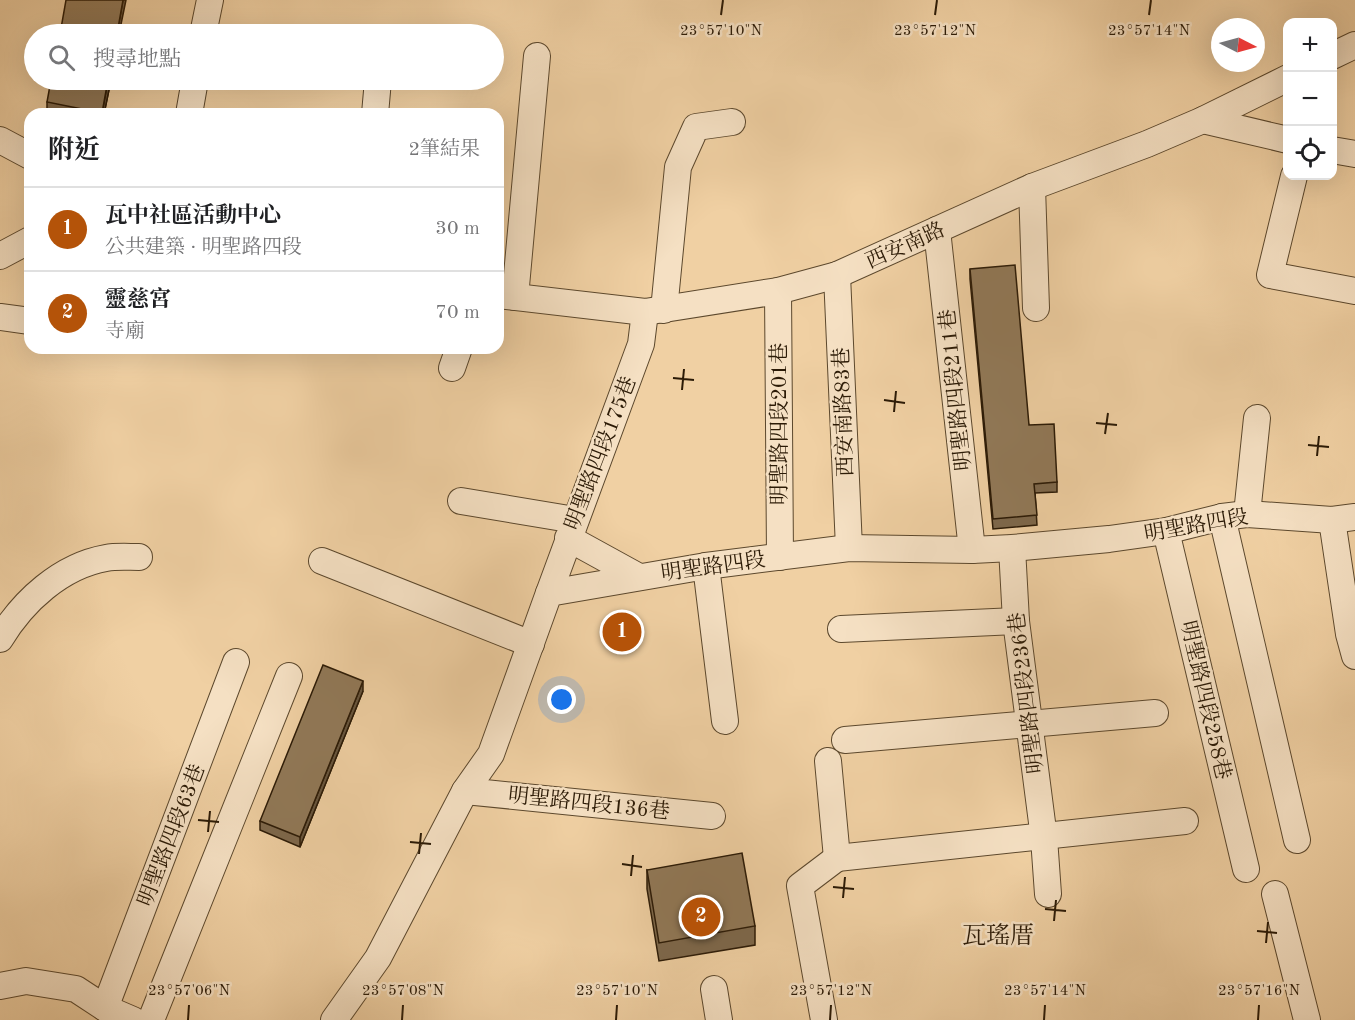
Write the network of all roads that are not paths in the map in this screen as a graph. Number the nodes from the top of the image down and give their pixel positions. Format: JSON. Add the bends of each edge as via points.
{"nodes":[{"id":1,"x":210,"y":0,"type":"edge"},
{"id":2,"x":205,"y":24,"type":"edge"},
{"id":3,"x":1355,"y":45,"type":"edge"},
{"id":4,"x":1337,"y":54,"type":"edge"},
{"id":5,"x":537,"y":56,"type":"dead end"},
{"id":6,"x":1283,"y":80,"type":"edge"},
{"id":7,"x":193,"y":90,"type":"edge"},
{"id":8,"x":377,"y":90,"type":"edge"},
{"id":9,"x":190,"y":108,"type":"edge"},
{"id":10,"x":376,"y":108,"type":"edge"},
{"id":11,"x":1203,"y":120,"type":"junction"},
{"id":12,"x":732,"y":122,"type":"dead end"},
{"id":13,"x":1283,"y":139,"type":"edge"},
{"id":14,"x":0,"y":140,"type":"edge"},
{"id":15,"x":1337,"y":151,"type":"edge"},
{"id":16,"x":24,"y":153,"type":"edge"},
{"id":17,"x":1355,"y":154,"type":"edge"},
{"id":18,"x":1293,"y":180,"type":"edge"},
{"id":19,"x":1032,"y":187,"type":"junction"},
{"id":20,"x":937,"y":230,"type":"junction"},
{"id":21,"x":24,"y":243,"type":"edge"},
{"id":22,"x":0,"y":256,"type":"edge"},
{"id":23,"x":837,"y":275,"type":"junction"},
{"id":24,"x":778,"y":291,"type":"junction"},
{"id":25,"x":1355,"y":291,"type":"edge"},
{"id":26,"x":507,"y":296,"type":"edge"},
{"id":27,"x":1036,"y":308,"type":"dead end"},
{"id":28,"x":654,"y":311,"type":"junction"},
{"id":29,"x":0,"y":317,"type":"edge"},
{"id":30,"x":24,"y":320,"type":"edge"},
{"id":31,"x":1257,"y":418,"type":"dead end"},
{"id":32,"x":460,"y":501,"type":"dead end"},
{"id":33,"x":1234,"y":515,"type":"junction"},
{"id":34,"x":1344,"y":518,"type":"edge"},
{"id":35,"x":572,"y":529,"type":"junction"},
{"id":36,"x":1167,"y":531,"type":"junction"},
{"id":37,"x":849,"y":548,"type":"junction"},
{"id":38,"x":1012,"y":548,"type":"junction"},
{"id":39,"x":972,"y":550,"type":"junction"},
{"id":40,"x":139,"y":557,"type":"dead end"},
{"id":41,"x":780,"y":557,"type":"junction"},
{"id":42,"x":322,"y":561,"type":"dead end"},
{"id":43,"x":706,"y":566,"type":"junction"},
{"id":44,"x":639,"y":577,"type":"junction"},
{"id":45,"x":549,"y":593,"type":"junction"},
{"id":46,"x":1016,"y":621,"type":"junction"},
{"id":47,"x":842,"y":629,"type":"dead end"},
{"id":48,"x":0,"y":639,"type":"edge"},
{"id":49,"x":531,"y":644,"type":"junction"},
{"id":50,"x":1355,"y":656,"type":"edge"},
{"id":51,"x":236,"y":663,"type":"dead end"},
{"id":52,"x":289,"y":676,"type":"dead end"},
{"id":53,"x":1155,"y":713,"type":"dead end"},
{"id":54,"x":725,"y":721,"type":"dead end"},
{"id":55,"x":1029,"y":724,"type":"junction"},
{"id":56,"x":845,"y":740,"type":"dead end"},
{"id":57,"x":828,"y":761,"type":"dead end"},
{"id":58,"x":465,"y":791,"type":"junction"},
{"id":59,"x":712,"y":816,"type":"dead end"},
{"id":60,"x":1185,"y":821,"type":"dead end"},
{"id":61,"x":1044,"y":838,"type":"junction"},
{"id":62,"x":1297,"y":840,"type":"dead end"},
{"id":63,"x":837,"y":858,"type":"junction"},
{"id":64,"x":1246,"y":869,"type":"dead end"},
{"id":65,"x":1048,"y":894,"type":"dead end"},
{"id":66,"x":1275,"y":894,"type":"dead end"},
{"id":67,"x":0,"y":986,"type":"edge"},
{"id":68,"x":714,"y":989,"type":"dead end"},
{"id":69,"x":105,"y":1008,"type":"junction"},
{"id":70,"x":133,"y":1020,"type":"edge"},
{"id":71,"x":151,"y":1020,"type":"edge"},
{"id":72,"x":334,"y":1020,"type":"edge"},
{"id":73,"x":719,"y":1020,"type":"edge"},
{"id":74,"x":824,"y":1020,"type":"edge"},
{"id":75,"x":1307,"y":1020,"type":"edge"}],
"edges":[{"from":1,"to":2,"type":"street"},
{"from":3,"to":4,"type":"street"},
{"from":5,"to":26,"type":"street"},
{"from":6,"to":11,"type":"street","name":"西安南路"},
{"from":7,"to":9,"type":"street"},
{"from":8,"to":10,"type":"street"},
{"from":11,"to":13,"type":"street"},
{"from":11,"to":19,"type":"street","name":"西安南路"},
{"from":12,"to":28,"type":"street","name":"明聖路四段175巷","via":[[696,127],[678,167]]},
{"from":14,"to":16,"type":"street"},
{"from":15,"to":17,"type":"street"},
{"from":18,"to":25,"type":"street","via":[[1270,276]]},
{"from":19,"to":20,"type":"street","name":"西安南路"},
{"from":19,"to":27,"type":"street"},
{"from":20,"to":23,"type":"street","name":"西安南路"},
{"from":20,"to":39,"type":"street","name":"明聖路四段211巷"},
{"from":21,"to":22,"type":"street"},
{"from":23,"to":24,"type":"street","name":"西安南路"},
{"from":23,"to":37,"type":"street","name":"西安南路83巷"},
{"from":24,"to":28,"type":"street","name":"西安南路"},
{"from":24,"to":41,"type":"street","name":"明聖路四段201巷"},
{"from":26,"to":28,"type":"street","name":"西安南路"},
{"from":28,"to":35,"type":"street","name":"明聖路四段175巷"},
{"from":29,"to":30,"type":"street"},
{"from":31,"to":33,"type":"street"},
{"from":32,"to":35,"type":"street"},
{"from":33,"to":34,"type":"street","name":"明聖路四段"},
{"from":33,"to":36,"type":"street","name":"明聖路四段"},
{"from":33,"to":62,"type":"street"},
{"from":34,"to":50,"type":"street","via":[[1349,634]]},
{"from":35,"to":44,"type":"street"},
{"from":35,"to":45,"type":"street","name":"明聖路四段175巷"},
{"from":36,"to":38,"type":"street","name":"明聖路四段"},
{"from":36,"to":64,"type":"street","name":"明聖路四段258巷"},
{"from":37,"to":39,"type":"street","name":"明聖路四段"},
{"from":37,"to":41,"type":"street","name":"明聖路四段"},
{"from":38,"to":39,"type":"street","name":"明聖路四段"},
{"from":38,"to":46,"type":"street","name":"明聖路四段236巷"},
{"from":40,"to":48,"type":"street","via":[[108,557],[83,564],[56,579],[31,599]]},
{"from":41,"to":43,"type":"street","name":"明聖路四段"},
{"from":42,"to":49,"type":"street"},
{"from":43,"to":44,"type":"street","name":"明聖路四段"},
{"from":43,"to":54,"type":"street"},
{"from":44,"to":45,"type":"street","name":"明聖路四段"},
{"from":45,"to":49,"type":"street"},
{"from":46,"to":47,"type":"street"},
{"from":46,"to":55,"type":"street","name":"明聖路四段236巷"},
{"from":49,"to":58,"type":"street","via":[[491,754]]},
{"from":51,"to":69,"type":"street","name":"明聖路四段63巷"},
{"from":52,"to":71,"type":"street"},
{"from":53,"to":55,"type":"street"},
{"from":55,"to":56,"type":"street"},
{"from":55,"to":61,"type":"street","name":"明聖路四段236巷"},
{"from":57,"to":63,"type":"street"},
{"from":58,"to":59,"type":"street","name":"明聖路四段136巷"},
{"from":58,"to":72,"type":"street","via":[[378,958]]},
{"from":60,"to":61,"type":"street"},
{"from":61,"to":63,"type":"street"},
{"from":61,"to":65,"type":"street","name":"明聖路四段236巷"},
{"from":63,"to":74,"type":"street","via":[[800,886]]},
{"from":66,"to":75,"type":"street"},
{"from":67,"to":69,"type":"street","via":[[26,981],[76,989]]},
{"from":68,"to":73,"type":"street"},
{"from":69,"to":70,"type":"street"}]}
